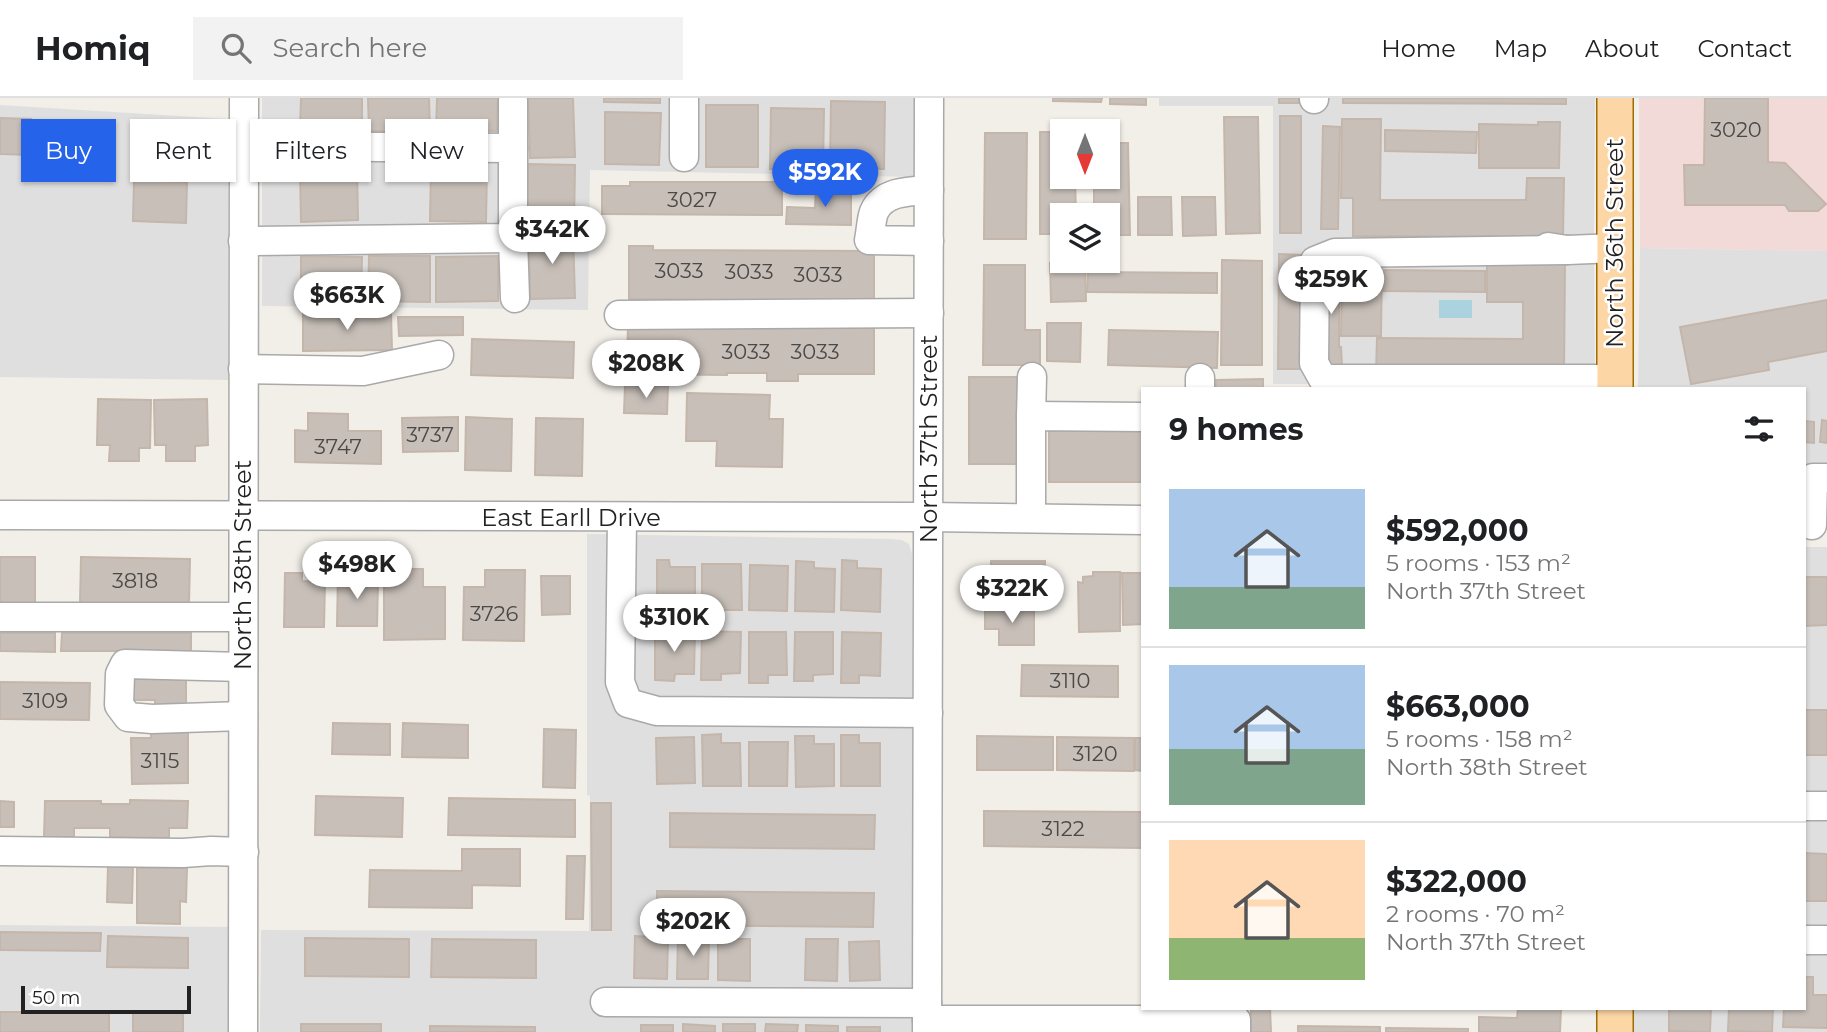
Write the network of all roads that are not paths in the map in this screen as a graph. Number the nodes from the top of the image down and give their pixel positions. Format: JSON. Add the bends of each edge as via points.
{"nodes":[{"id":1,"x":244,"y":98,"type":"edge"},
{"id":2,"x":684,"y":98,"type":"edge"},
{"id":3,"x":929,"y":98,"type":"edge"},
{"id":4,"x":1615,"y":98,"type":"edge"},
{"id":5,"x":513,"y":100,"type":"dead end"},
{"id":6,"x":244,"y":146,"type":"junction"},
{"id":7,"x":513,"y":148,"type":"junction"},
{"id":8,"x":684,"y":157,"type":"dead end"},
{"id":9,"x":929,"y":190,"type":"junction"},
{"id":10,"x":513,"y":238,"type":"junction"},
{"id":11,"x":1311,"y":239,"type":"dead end"},
{"id":12,"x":243,"y":241,"type":"junction"},
{"id":13,"x":929,"y":241,"type":"junction"},
{"id":14,"x":1616,"y":248,"type":"junction"},
{"id":15,"x":1567,"y":250,"type":"junction"},
{"id":16,"x":515,"y":298,"type":"dead end"},
{"id":17,"x":929,"y":313,"type":"junction"},
{"id":18,"x":619,"y":315,"type":"dead end"},
{"id":19,"x":439,"y":355,"type":"dead end"},
{"id":20,"x":243,"y":369,"type":"junction"},
{"id":21,"x":1032,"y":377,"type":"dead end"},
{"id":22,"x":1615,"y":384,"type":"edge"},
{"id":23,"x":1031,"y":416,"type":"junction"},
{"id":24,"x":1141,"y":417,"type":"edge"},
{"id":25,"x":1815,"y":475,"type":"edge"},
{"id":26,"x":0,"y":515,"type":"edge"},
{"id":27,"x":243,"y":517,"type":"junction"},
{"id":28,"x":928,"y":517,"type":"junction"},
{"id":29,"x":622,"y":518,"type":"junction"},
{"id":30,"x":1031,"y":519,"type":"junction"},
{"id":31,"x":1141,"y":520,"type":"edge"},
{"id":32,"x":1815,"y":525,"type":"edge"},
{"id":33,"x":0,"y":617,"type":"edge"},
{"id":34,"x":243,"y":617,"type":"junction"},
{"id":35,"x":243,"y":667,"type":"junction"},
{"id":36,"x":928,"y":713,"type":"junction"},
{"id":37,"x":243,"y":716,"type":"junction"},
{"id":38,"x":1806,"y":806,"type":"edge"},
{"id":39,"x":1827,"y":806,"type":"edge"},
{"id":40,"x":0,"y":851,"type":"edge"},
{"id":41,"x":244,"y":852,"type":"junction"},
{"id":42,"x":1806,"y":940,"type":"edge"},
{"id":43,"x":1827,"y":940,"type":"edge"},
{"id":44,"x":606,"y":1002,"type":"dead end"},
{"id":45,"x":1615,"y":1010,"type":"edge"},
{"id":46,"x":927,"y":1018,"type":"edge"},
{"id":47,"x":243,"y":1032,"type":"edge"},
{"id":48,"x":1236,"y":1032,"type":"edge"},
{"id":49,"x":1615,"y":1032,"type":"edge"}],
"edges":[{"from":1,"to":6,"type":"street","name":"North 38th Street"},
{"from":2,"to":8,"type":"street"},
{"from":3,"to":9,"type":"street","name":"North 37th Street"},
{"from":4,"to":14,"type":"main road","name":"North 36th Street"},
{"from":5,"to":7,"type":"street"},
{"from":6,"to":7,"type":"street"},
{"from":6,"to":12,"type":"street","name":"North 38th Street"},
{"from":7,"to":10,"type":"street"},
{"from":9,"to":13,"type":"street","name":"North 37th Street"},
{"from":9,"to":13,"type":"street","via":[[903,191],[883,199],[874,211],[869,240]]},
{"from":10,"to":12,"type":"street"},
{"from":10,"to":16,"type":"street"},
{"from":11,"to":15,"type":"street","via":[[1538,244]]},
{"from":12,"to":20,"type":"street","name":"North 38th Street"},
{"from":13,"to":17,"type":"street","name":"North 37th Street"},
{"from":14,"to":15,"type":"street"},
{"from":14,"to":22,"type":"main road","name":"North 36th Street"},
{"from":15,"to":22,"type":"street","via":[[1335,253],[1315,261],[1314,363],[1323,379]]},
{"from":17,"to":18,"type":"street"},
{"from":17,"to":28,"type":"street","name":"North 37th Street"},
{"from":19,"to":20,"type":"street","via":[[363,370]]},
{"from":20,"to":27,"type":"street","name":"North 38th Street"},
{"from":21,"to":23,"type":"street"},
{"from":23,"to":24,"type":"street"},
{"from":23,"to":30,"type":"street"},
{"from":25,"to":32,"type":"street"},
{"from":26,"to":27,"type":"street","name":"East Earll Drive"},
{"from":27,"to":29,"type":"street","name":"East Earll Drive"},
{"from":27,"to":34,"type":"street","name":"North 38th Street"},
{"from":28,"to":29,"type":"street","name":"East Earll Drive"},
{"from":28,"to":30,"type":"street","name":"East Earll Drive"},
{"from":28,"to":36,"type":"street","name":"North 37th Street"},
{"from":29,"to":36,"type":"street","via":[[620,682],[628,702],[657,711]]},
{"from":30,"to":31,"type":"street","name":"East Earll Drive"},
{"from":33,"to":34,"type":"street"},
{"from":34,"to":35,"type":"street","name":"North 38th Street"},
{"from":35,"to":37,"type":"street","name":"North 38th Street"},
{"from":35,"to":37,"type":"street","via":[[125,664],[119,695],[119,705],[128,717]]},
{"from":36,"to":46,"type":"street","name":"North 37th Street"},
{"from":37,"to":41,"type":"street","name":"North 38th Street"},
{"from":38,"to":39,"type":"street"},
{"from":40,"to":41,"type":"street"},
{"from":41,"to":47,"type":"street","name":"North 38th Street"},
{"from":42,"to":43,"type":"street"},
{"from":44,"to":46,"type":"street"},
{"from":45,"to":49,"type":"main road"},
{"from":46,"to":48,"type":"street","via":[[1236,1020]]}]}
